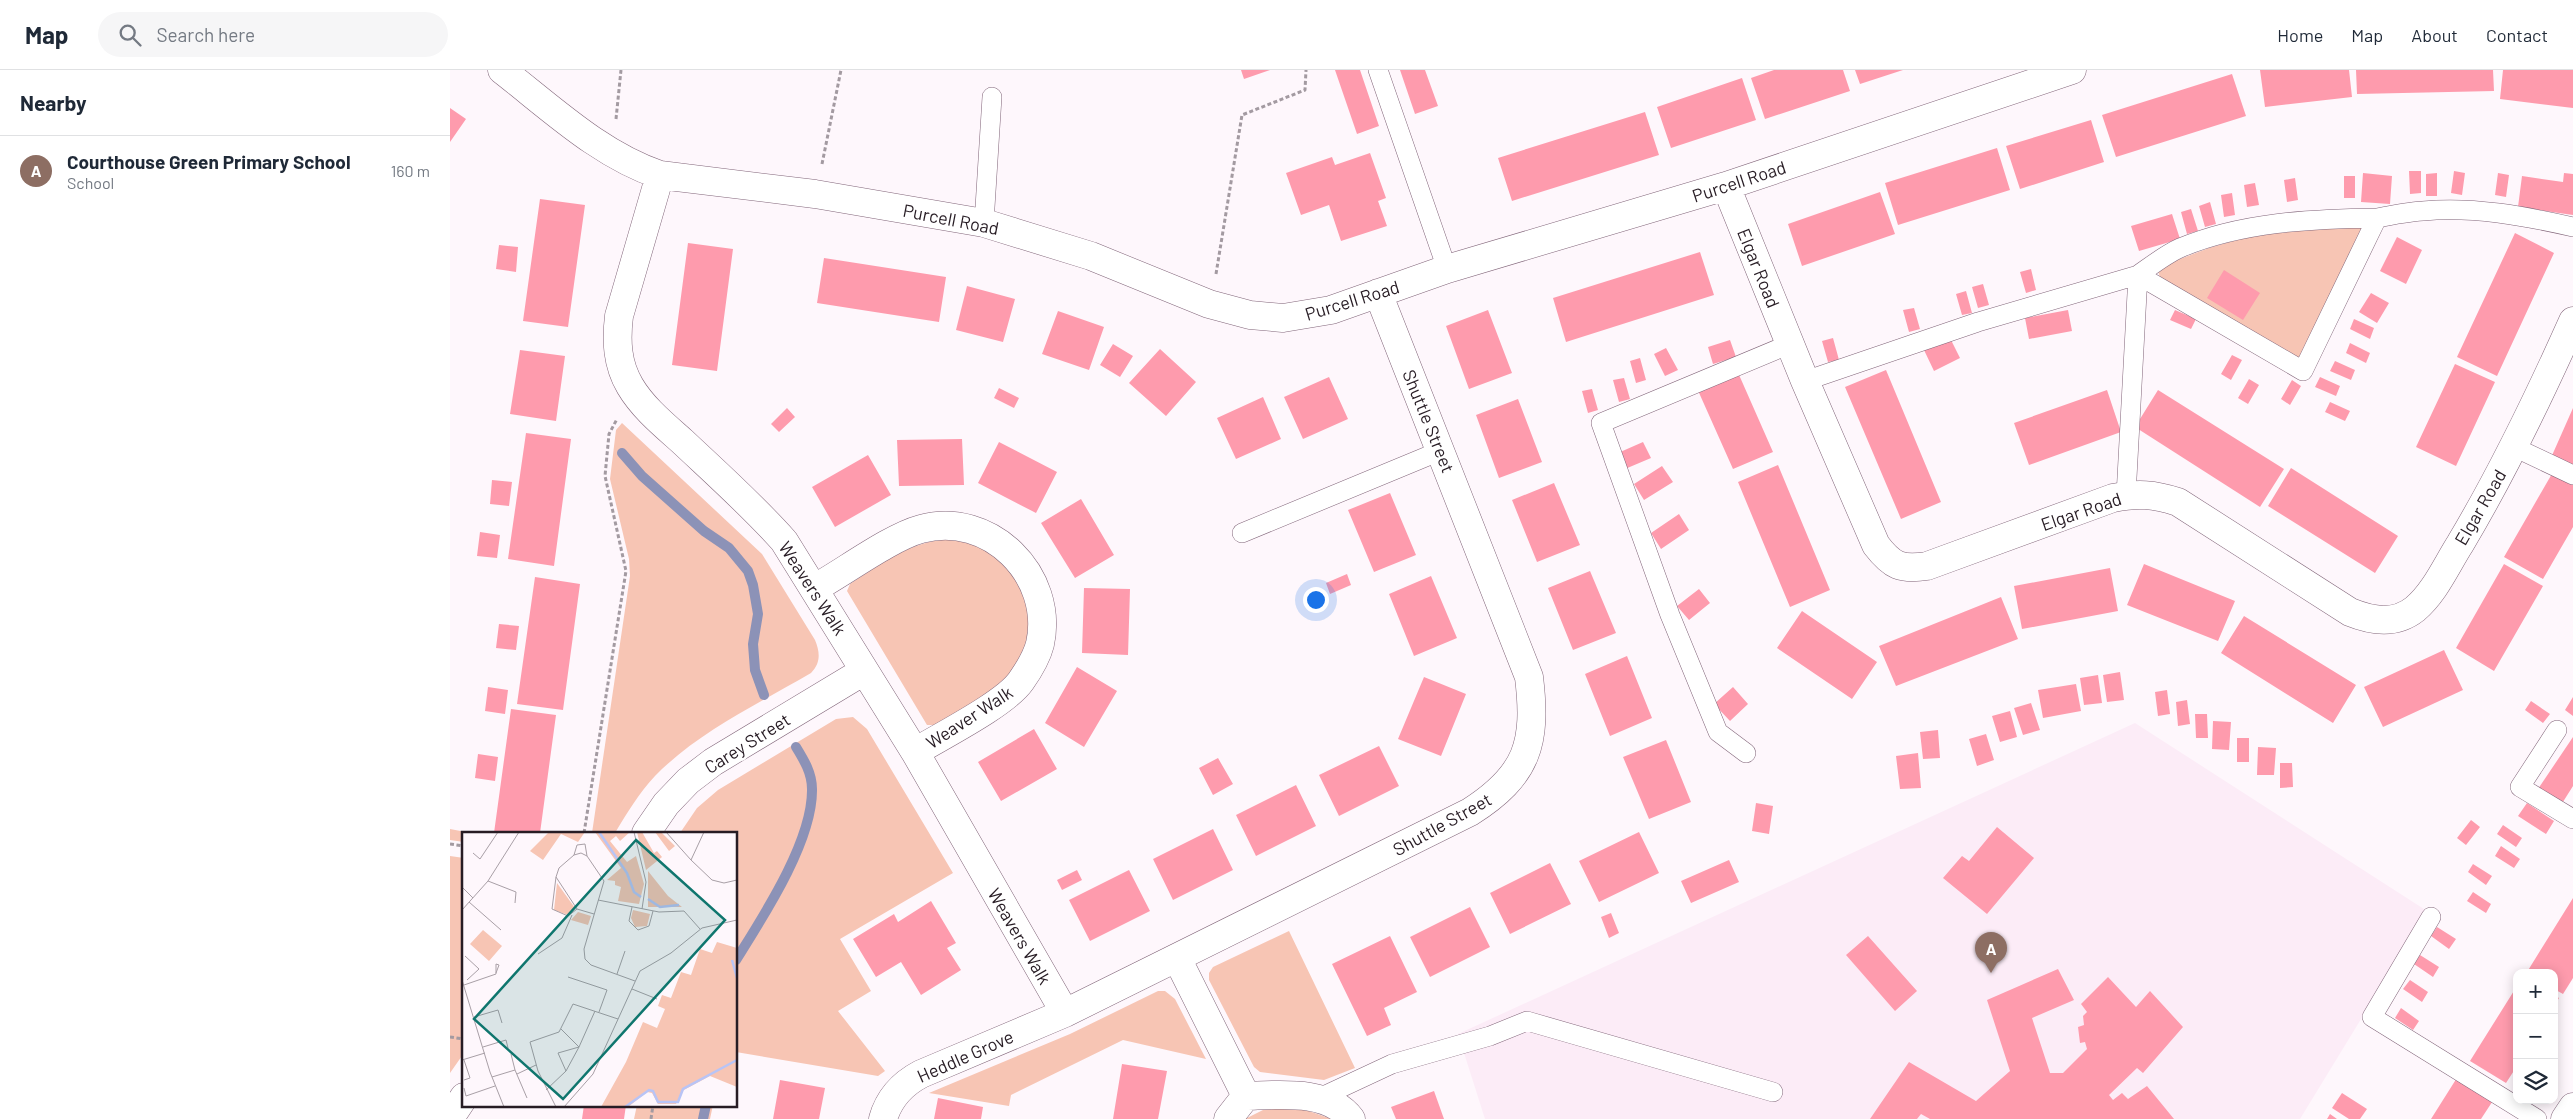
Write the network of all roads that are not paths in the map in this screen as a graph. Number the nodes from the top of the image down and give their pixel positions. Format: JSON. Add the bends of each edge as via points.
{"nodes":[{"id":1,"x":502,"y":70,"type":"edge"},
{"id":2,"x":1378,"y":70,"type":"edge"},
{"id":3,"x":2072,"y":70,"type":"edge"},
{"id":4,"x":992,"y":97,"type":"dead end"},
{"id":5,"x":660,"y":175,"type":"junction"},
{"id":6,"x":1726,"y":186,"type":"junction"},
{"id":7,"x":2376,"y":218,"type":"junction"},
{"id":8,"x":984,"y":223,"type":"junction"},
{"id":9,"x":2573,"y":227,"type":"edge"},
{"id":10,"x":1447,"y":269,"type":"junction"},
{"id":11,"x":2138,"y":275,"type":"junction"},
{"id":12,"x":1378,"y":293,"type":"junction"},
{"id":13,"x":2573,"y":321,"type":"edge"},
{"id":14,"x":1790,"y":344,"type":"junction"},
{"id":15,"x":1805,"y":381,"type":"junction"},
{"id":16,"x":2514,"y":447,"type":"junction"},
{"id":17,"x":1440,"y":451,"type":"junction"},
{"id":18,"x":2573,"y":475,"type":"edge"},
{"id":19,"x":2126,"y":496,"type":"junction"},
{"id":20,"x":1242,"y":533,"type":"dead end"},
{"id":21,"x":815,"y":588,"type":"junction"},
{"id":22,"x":864,"y":671,"type":"junction"},
{"id":23,"x":2557,"y":730,"type":"dead end"},
{"id":24,"x":914,"y":752,"type":"junction"},
{"id":25,"x":1746,"y":753,"type":"dead end"},
{"id":26,"x":2573,"y":819,"type":"edge"},
{"id":27,"x":647,"y":832,"type":"edge"},
{"id":28,"x":2431,"y":917,"type":"dead end"},
{"id":29,"x":1177,"y":958,"type":"junction"},
{"id":30,"x":1065,"y":1013,"type":"junction"},
{"id":31,"x":1773,"y":1092,"type":"dead end"},
{"id":32,"x":1246,"y":1096,"type":"junction"},
{"id":33,"x":1317,"y":1099,"type":"junction"},
{"id":34,"x":462,"y":1100,"type":"edge"},
{"id":35,"x":450,"y":1118,"type":"edge"},
{"id":36,"x":883,"y":1119,"type":"edge"},
{"id":37,"x":1228,"y":1119,"type":"edge"},
{"id":38,"x":1351,"y":1119,"type":"edge"},
{"id":39,"x":2537,"y":1119,"type":"edge"}],
"edges":[{"from":1,"to":5,"type":"street","name":"Purcell Road","via":[[615,156]]},
{"from":2,"to":10,"type":"lane"},
{"from":3,"to":6,"type":"street","name":"Purcell Road"},
{"from":4,"to":8,"type":"lane"},
{"from":5,"to":8,"type":"street","name":"Purcell Road","via":[[815,194]]},
{"from":5,"to":21,"type":"street","name":"Weavers Walk","via":[[619,316],[616,337],[619,361],[630,387],[648,409],[762,517],[784,541]]},
{"from":6,"to":10,"type":"street","name":"Purcell Road"},
{"from":6,"to":14,"type":"street","name":"Elgar Road"},
{"from":7,"to":9,"type":"lane","via":[[2425,211],[2484,212],[2536,218]]},
{"from":7,"to":11,"type":"lane","via":[[2303,219],[2241,230],[2179,248]]},
{"from":7,"to":11,"type":"lane","via":[[2303,371]]},
{"from":8,"to":12,"type":"street","name":"Purcell Road","via":[[1091,256],[1209,304],[1250,315],[1283,318],[1331,310]]},
{"from":10,"to":12,"type":"street","name":"Purcell Road"},
{"from":11,"to":15,"type":"lane","via":[[1978,322]]},
{"from":11,"to":19,"type":"lane"},
{"from":12,"to":17,"type":"street","name":"Shuttle Street"},
{"from":13,"to":16,"type":"street","name":"Elgar Road"},
{"from":14,"to":15,"type":"street","name":"Elgar Road"},
{"from":14,"to":25,"type":"lane","via":[[1601,423],[1670,615],[1718,732]]},
{"from":15,"to":19,"type":"street","name":"Elgar Road","via":[[1876,546],[1896,565],[1909,569],[1927,566]]},
{"from":16,"to":18,"type":"lane"},
{"from":16,"to":19,"type":"street","name":"Elgar Road","via":[[2497,482],[2430,594],[2414,610],[2392,619],[2371,620],[2350,612],[2178,502],[2157,495]]},
{"from":17,"to":20,"type":"lane"},
{"from":17,"to":29,"type":"street","name":"Shuttle Street","via":[[1529,677],[1533,713],[1528,746],[1515,773],[1496,796],[1470,812]]},
{"from":21,"to":22,"type":"street","name":"Weavers Walk"},
{"from":21,"to":24,"type":"street","name":"Weaver Walk","via":[[900,538],[920,529],[940,526],[960,526],[998,541],[1030,574],[1039,597],[1040,644],[1020,682],[1006,697]]},
{"from":22,"to":24,"type":"street","name":"Weavers Walk"},
{"from":22,"to":27,"type":"street","name":"Carey Street","via":[[688,781],[666,804]]},
{"from":23,"to":26,"type":"lane","via":[[2520,787]]},
{"from":24,"to":30,"type":"street","name":"Weavers Walk"},
{"from":28,"to":39,"type":"lane","via":[[2372,1017]]},
{"from":29,"to":30,"type":"street","name":"Shuttle Street"},
{"from":29,"to":32,"type":"street"},
{"from":30,"to":36,"type":"street","name":"Heddle Grove","via":[[907,1082],[894,1095]]},
{"from":31,"to":33,"type":"lane","via":[[1527,1021],[1490,1036],[1392,1064]]},
{"from":32,"to":33,"type":"street","via":[[1293,1095]]},
{"from":32,"to":37,"type":"street"},
{"from":33,"to":38,"type":"street"},
{"from":34,"to":35,"type":"street"}]}
